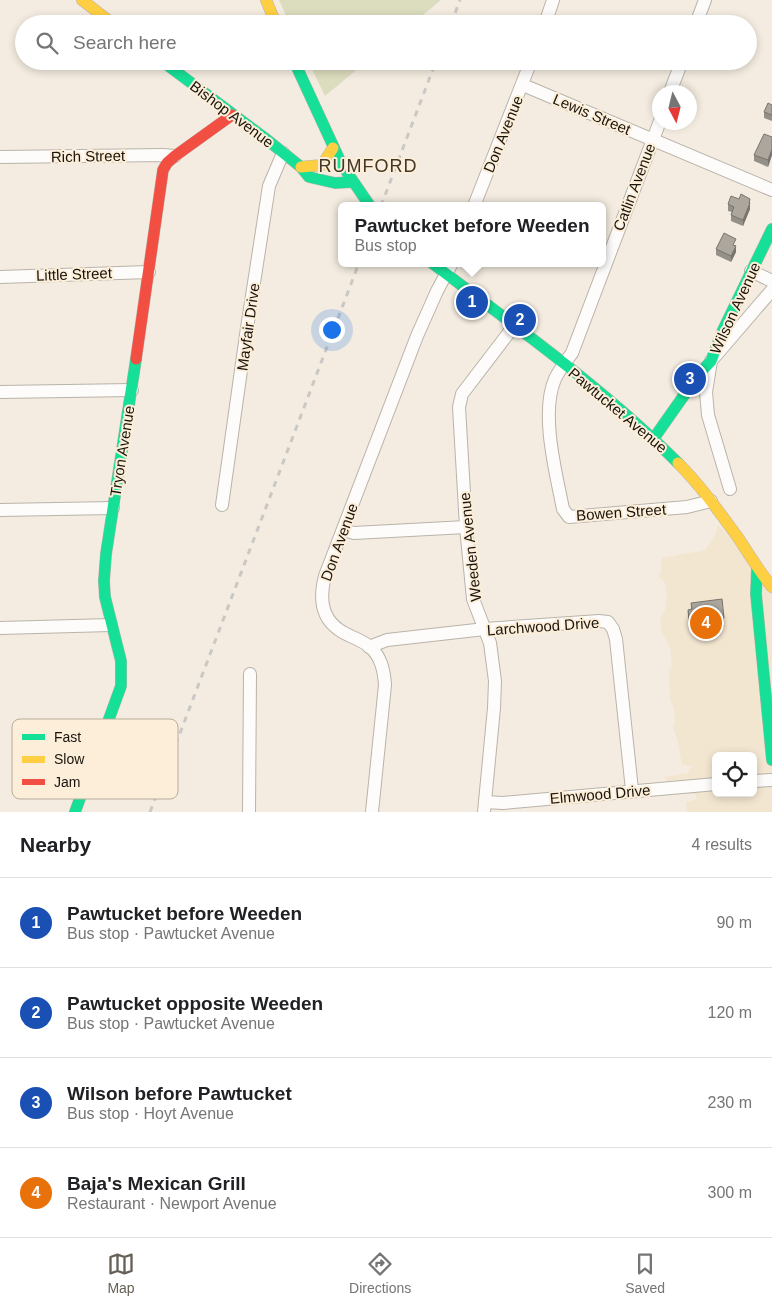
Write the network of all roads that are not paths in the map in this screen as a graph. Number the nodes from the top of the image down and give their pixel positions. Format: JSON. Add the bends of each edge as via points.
{"nodes":[{"id":1,"x":82,"y":0,"type":"edge"},
{"id":2,"x":266,"y":0,"type":"edge"},
{"id":3,"x":553,"y":0,"type":"edge"},
{"id":4,"x":705,"y":0,"type":"edge"},
{"id":5,"x":101,"y":15,"type":"edge"},
{"id":6,"x":272,"y":15,"type":"edge"},
{"id":7,"x":547,"y":15,"type":"edge"},
{"id":8,"x":699,"y":15,"type":"edge"},
{"id":9,"x":174,"y":70,"type":"edge"},
{"id":10,"x":298,"y":70,"type":"edge"},
{"id":11,"x":528,"y":70,"type":"edge"},
{"id":12,"x":679,"y":70,"type":"edge"},
{"id":13,"x":523,"y":85,"type":"junction"},
{"id":14,"x":673,"y":85,"type":"edge"},
{"id":15,"x":232,"y":114,"type":"junction"},
{"id":16,"x":656,"y":130,"type":"edge"},
{"id":17,"x":652,"y":139,"type":"junction"},
{"id":18,"x":333,"y":148,"type":"junction"},
{"id":19,"x":283,"y":153,"type":"junction"},
{"id":20,"x":176,"y":156,"type":"junction"},
{"id":21,"x":0,"y":157,"type":"edge"},
{"id":22,"x":301,"y":167,"type":"junction"},
{"id":23,"x":353,"y":182,"type":"junction"},
{"id":24,"x":772,"y":190,"type":"edge"},
{"id":25,"x":367,"y":202,"type":"edge"},
{"id":26,"x":476,"y":202,"type":"edge"},
{"id":27,"x":772,"y":229,"type":"edge"},
{"id":28,"x":606,"y":262,"type":"edge"},
{"id":29,"x":604,"y":267,"type":"edge"},
{"id":30,"x":449,"y":269,"type":"edge"},
{"id":31,"x":751,"y":271,"type":"junction"},
{"id":32,"x":149,"y":272,"type":"junction"},
{"id":33,"x":0,"y":277,"type":"edge"},
{"id":34,"x":772,"y":281,"type":"edge"},
{"id":35,"x":772,"y":290,"type":"edge"},
{"id":36,"x":514,"y":326,"type":"junction"},
{"id":37,"x":711,"y":361,"type":"junction"},
{"id":38,"x":564,"y":364,"type":"junction"},
{"id":39,"x":132,"y":390,"type":"junction"},
{"id":40,"x":0,"y":392,"type":"edge"},
{"id":41,"x":654,"y":438,"type":"junction"},
{"id":42,"x":730,"y":489,"type":"dead end"},
{"id":43,"x":711,"y":501,"type":"junction"},
{"id":44,"x":222,"y":505,"type":"dead end"},
{"id":45,"x":113,"y":508,"type":"junction"},
{"id":46,"x":0,"y":510,"type":"edge"},
{"id":47,"x":466,"y":527,"type":"junction"},
{"id":48,"x":343,"y":530,"type":"junction"},
{"id":49,"x":757,"y":569,"type":"junction"},
{"id":50,"x":772,"y":588,"type":"edge"},
{"id":51,"x":111,"y":625,"type":"junction"},
{"id":52,"x":0,"y":628,"type":"edge"},
{"id":53,"x":485,"y":629,"type":"junction"},
{"id":54,"x":772,"y":638,"type":"edge"},
{"id":55,"x":369,"y":646,"type":"junction"},
{"id":56,"x":762,"y":657,"type":"junction"},
{"id":57,"x":250,"y":674,"type":"dead end"},
{"id":58,"x":109,"y":719,"type":"edge"},
{"id":59,"x":772,"y":760,"type":"edge"},
{"id":60,"x":772,"y":780,"type":"edge"},
{"id":61,"x":757,"y":781,"type":"edge"},
{"id":62,"x":712,"y":784,"type":"edge"},
{"id":63,"x":632,"y":790,"type":"junction"},
{"id":64,"x":80,"y":799,"type":"edge"},
{"id":65,"x":484,"y":807,"type":"edge"},
{"id":66,"x":75,"y":812,"type":"edge"},
{"id":67,"x":249,"y":812,"type":"edge"},
{"id":68,"x":372,"y":812,"type":"edge"}],
"edges":[{"from":1,"to":5,"type":"street"},
{"from":2,"to":6,"type":"street"},
{"from":3,"to":7,"type":"street"},
{"from":4,"to":8,"type":"street"},
{"from":9,"to":15,"type":"street","name":"Bishop Avenue"},
{"from":10,"to":18,"type":"street"},
{"from":11,"to":13,"type":"street","name":"Don Avenue"},
{"from":12,"to":14,"type":"street"},
{"from":13,"to":17,"type":"street","name":"Lewis Street"},
{"from":13,"to":26,"type":"street","name":"Don Avenue"},
{"from":15,"to":19,"type":"street","name":"Bishop Avenue"},
{"from":15,"to":20,"type":"street","name":"Tryon Avenue"},
{"from":16,"to":17,"type":"street","name":"Catlin Avenue"},
{"from":17,"to":24,"type":"street","name":"Lewis Street"},
{"from":17,"to":28,"type":"street","name":"Catlin Avenue"},
{"from":18,"to":22,"type":"street","via":[[322,165]]},
{"from":18,"to":23,"type":"street"},
{"from":19,"to":22,"type":"street","name":"Bishop Avenue"},
{"from":19,"to":44,"type":"street","name":"Mayfair Drive","via":[[269,186]]},
{"from":20,"to":21,"type":"street","name":"Rich Street"},
{"from":20,"to":32,"type":"street","name":"Tryon Avenue","via":[[163,170]]},
{"from":22,"to":23,"type":"street","name":"Bishop Avenue","via":[[309,177],[321,181]]},
{"from":23,"to":25,"type":"street"},
{"from":27,"to":31,"type":"street","name":"Wilson Avenue"},
{"from":29,"to":38,"type":"street","name":"Catlin Avenue","via":[[572,353]]},
{"from":30,"to":36,"type":"street","name":"Pawtucket Avenue"},
{"from":30,"to":48,"type":"street","name":"Don Avenue","via":[[417,336]]},
{"from":31,"to":34,"type":"street"},
{"from":31,"to":37,"type":"street","name":"Wilson Avenue"},
{"from":32,"to":33,"type":"street","name":"Little Street"},
{"from":32,"to":39,"type":"street","name":"Tryon Avenue"},
{"from":35,"to":37,"type":"street"},
{"from":36,"to":38,"type":"street","name":"Pawtucket Avenue"},
{"from":36,"to":47,"type":"street","name":"Weeden Avenue","via":[[462,394],[459,406]]},
{"from":37,"to":41,"type":"street","name":"Wilson Avenue"},
{"from":37,"to":42,"type":"street","via":[[706,392],[708,415]]},
{"from":38,"to":41,"type":"street","name":"Pawtucket Avenue"},
{"from":38,"to":43,"type":"street","name":"Bowen Street","via":[[554,380],[550,433],[562,509],[569,517],[688,507]]},
{"from":39,"to":40,"type":"street"},
{"from":39,"to":45,"type":"street","name":"Tryon Avenue"},
{"from":41,"to":43,"type":"street","name":"Pawtucket Avenue"},
{"from":43,"to":49,"type":"street","name":"Pawtucket Avenue"},
{"from":45,"to":46,"type":"street"},
{"from":45,"to":51,"type":"street","name":"Tryon Avenue","via":[[104,580]]},
{"from":47,"to":48,"type":"street","via":[[354,534]]},
{"from":47,"to":53,"type":"street","name":"Weeden Avenue","via":[[473,599]]},
{"from":48,"to":55,"type":"street","name":"Don Avenue","via":[[325,576],[322,602],[326,616],[337,628]]},
{"from":49,"to":50,"type":"street","name":"Pawtucket Avenue"},
{"from":49,"to":56,"type":"street"},
{"from":51,"to":52,"type":"street"},
{"from":51,"to":58,"type":"street","name":"Tryon Avenue","via":[[121,661],[121,686]]},
{"from":53,"to":55,"type":"street","name":"Larchwood Drive","via":[[387,640]]},
{"from":53,"to":63,"type":"street","name":"Larchwood Drive","via":[[608,622],[616,639]]},
{"from":53,"to":65,"type":"street","name":"Weeden Avenue","via":[[495,680]]},
{"from":54,"to":56,"type":"street"},
{"from":55,"to":68,"type":"street","name":"Don Avenue","via":[[384,671],[385,685]]},
{"from":56,"to":59,"type":"street"},
{"from":57,"to":67,"type":"street"},
{"from":60,"to":61,"type":"street"},
{"from":62,"to":63,"type":"street","name":"Elmwood Drive"},
{"from":63,"to":65,"type":"street","name":"Elmwood Drive"},
{"from":64,"to":66,"type":"street","name":"Tryon Avenue"}]}
